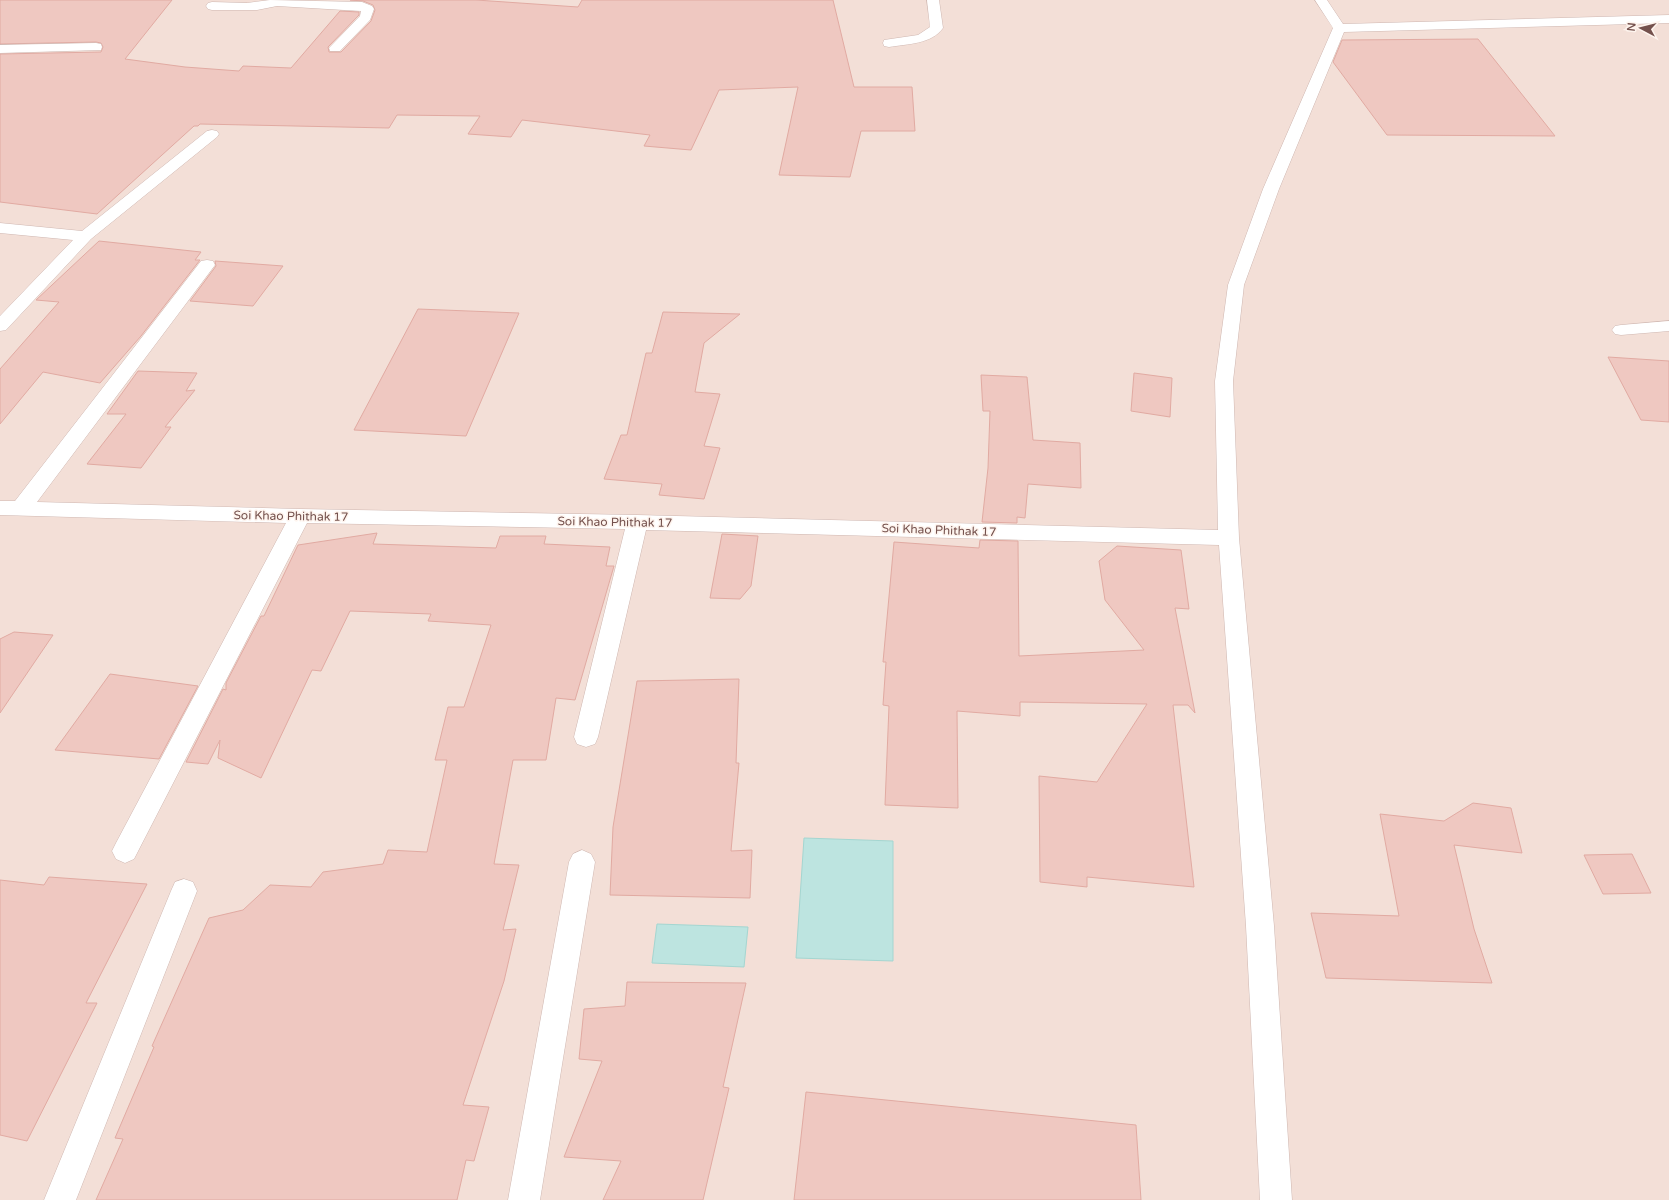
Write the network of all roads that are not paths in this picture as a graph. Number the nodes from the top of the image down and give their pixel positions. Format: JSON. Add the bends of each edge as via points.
{"nodes":[{"id":1,"x":933,"y":0,"type":"edge"},
{"id":2,"x":1321,"y":0,"type":"edge"},
{"id":3,"x":278,"y":1,"type":"edge"},
{"id":4,"x":212,"y":6,"type":"dead end"},
{"id":5,"x":1669,"y":19,"type":"edge"},
{"id":6,"x":1339,"y":28,"type":"junction"},
{"id":7,"x":889,"y":43,"type":"dead end"},
{"id":8,"x":96,"y":47,"type":"dead end"},
{"id":9,"x":335,"y":48,"type":"dead end"},
{"id":10,"x":0,"y":49,"type":"edge"},
{"id":11,"x":212,"y":134,"type":"dead end"},
{"id":12,"x":0,"y":228,"type":"edge"},
{"id":13,"x":85,"y":236,"type":"junction"},
{"id":14,"x":207,"y":265,"type":"dead end"},
{"id":15,"x":0,"y":326,"type":"edge"},
{"id":16,"x":1669,"y":326,"type":"edge"},
{"id":17,"x":1621,"y":330,"type":"dead end"},
{"id":18,"x":0,"y":508,"type":"edge"},
{"id":19,"x":21,"y":508,"type":"junction"},
{"id":20,"x":300,"y":516,"type":"junction"},
{"id":21,"x":637,"y":522,"type":"junction"},
{"id":22,"x":1229,"y":538,"type":"junction"},
{"id":23,"x":586,"y":737,"type":"dead end"},
{"id":24,"x":125,"y":851,"type":"dead end"},
{"id":25,"x":582,"y":862,"type":"dead end"},
{"id":26,"x":184,"y":891,"type":"dead end"},
{"id":27,"x":60,"y":1200,"type":"edge"},
{"id":28,"x":524,"y":1200,"type":"edge"},
{"id":29,"x":1276,"y":1200,"type":"edge"}],
"edges":[{"from":1,"to":7,"type":"street","via":[[937,28],[922,38]]},
{"from":2,"to":6,"type":"street"},
{"from":3,"to":4,"type":"street","via":[[257,5]]},
{"from":3,"to":9,"type":"street","via":[[362,6],[368,9],[366,17]]},
{"from":5,"to":6,"type":"street"},
{"from":6,"to":22,"type":"street","via":[[1271,189],[1236,285],[1224,381]]},
{"from":8,"to":10,"type":"street"},
{"from":11,"to":13,"type":"street"},
{"from":12,"to":13,"type":"street"},
{"from":13,"to":15,"type":"street"},
{"from":14,"to":19,"type":"street"},
{"from":16,"to":17,"type":"street"},
{"from":18,"to":19,"type":"street","name":"Soi Khao Phithak 17"},
{"from":19,"to":20,"type":"street","name":"Soi Khao Phithak 17"},
{"from":20,"to":21,"type":"street","name":"Soi Khao Phithak 17"},
{"from":20,"to":24,"type":"street"},
{"from":21,"to":22,"type":"street","name":"Soi Khao Phithak 17"},
{"from":21,"to":23,"type":"street"},
{"from":22,"to":29,"type":"street","via":[[1260,926]]},
{"from":25,"to":28,"type":"street"},
{"from":26,"to":27,"type":"street"}]}
